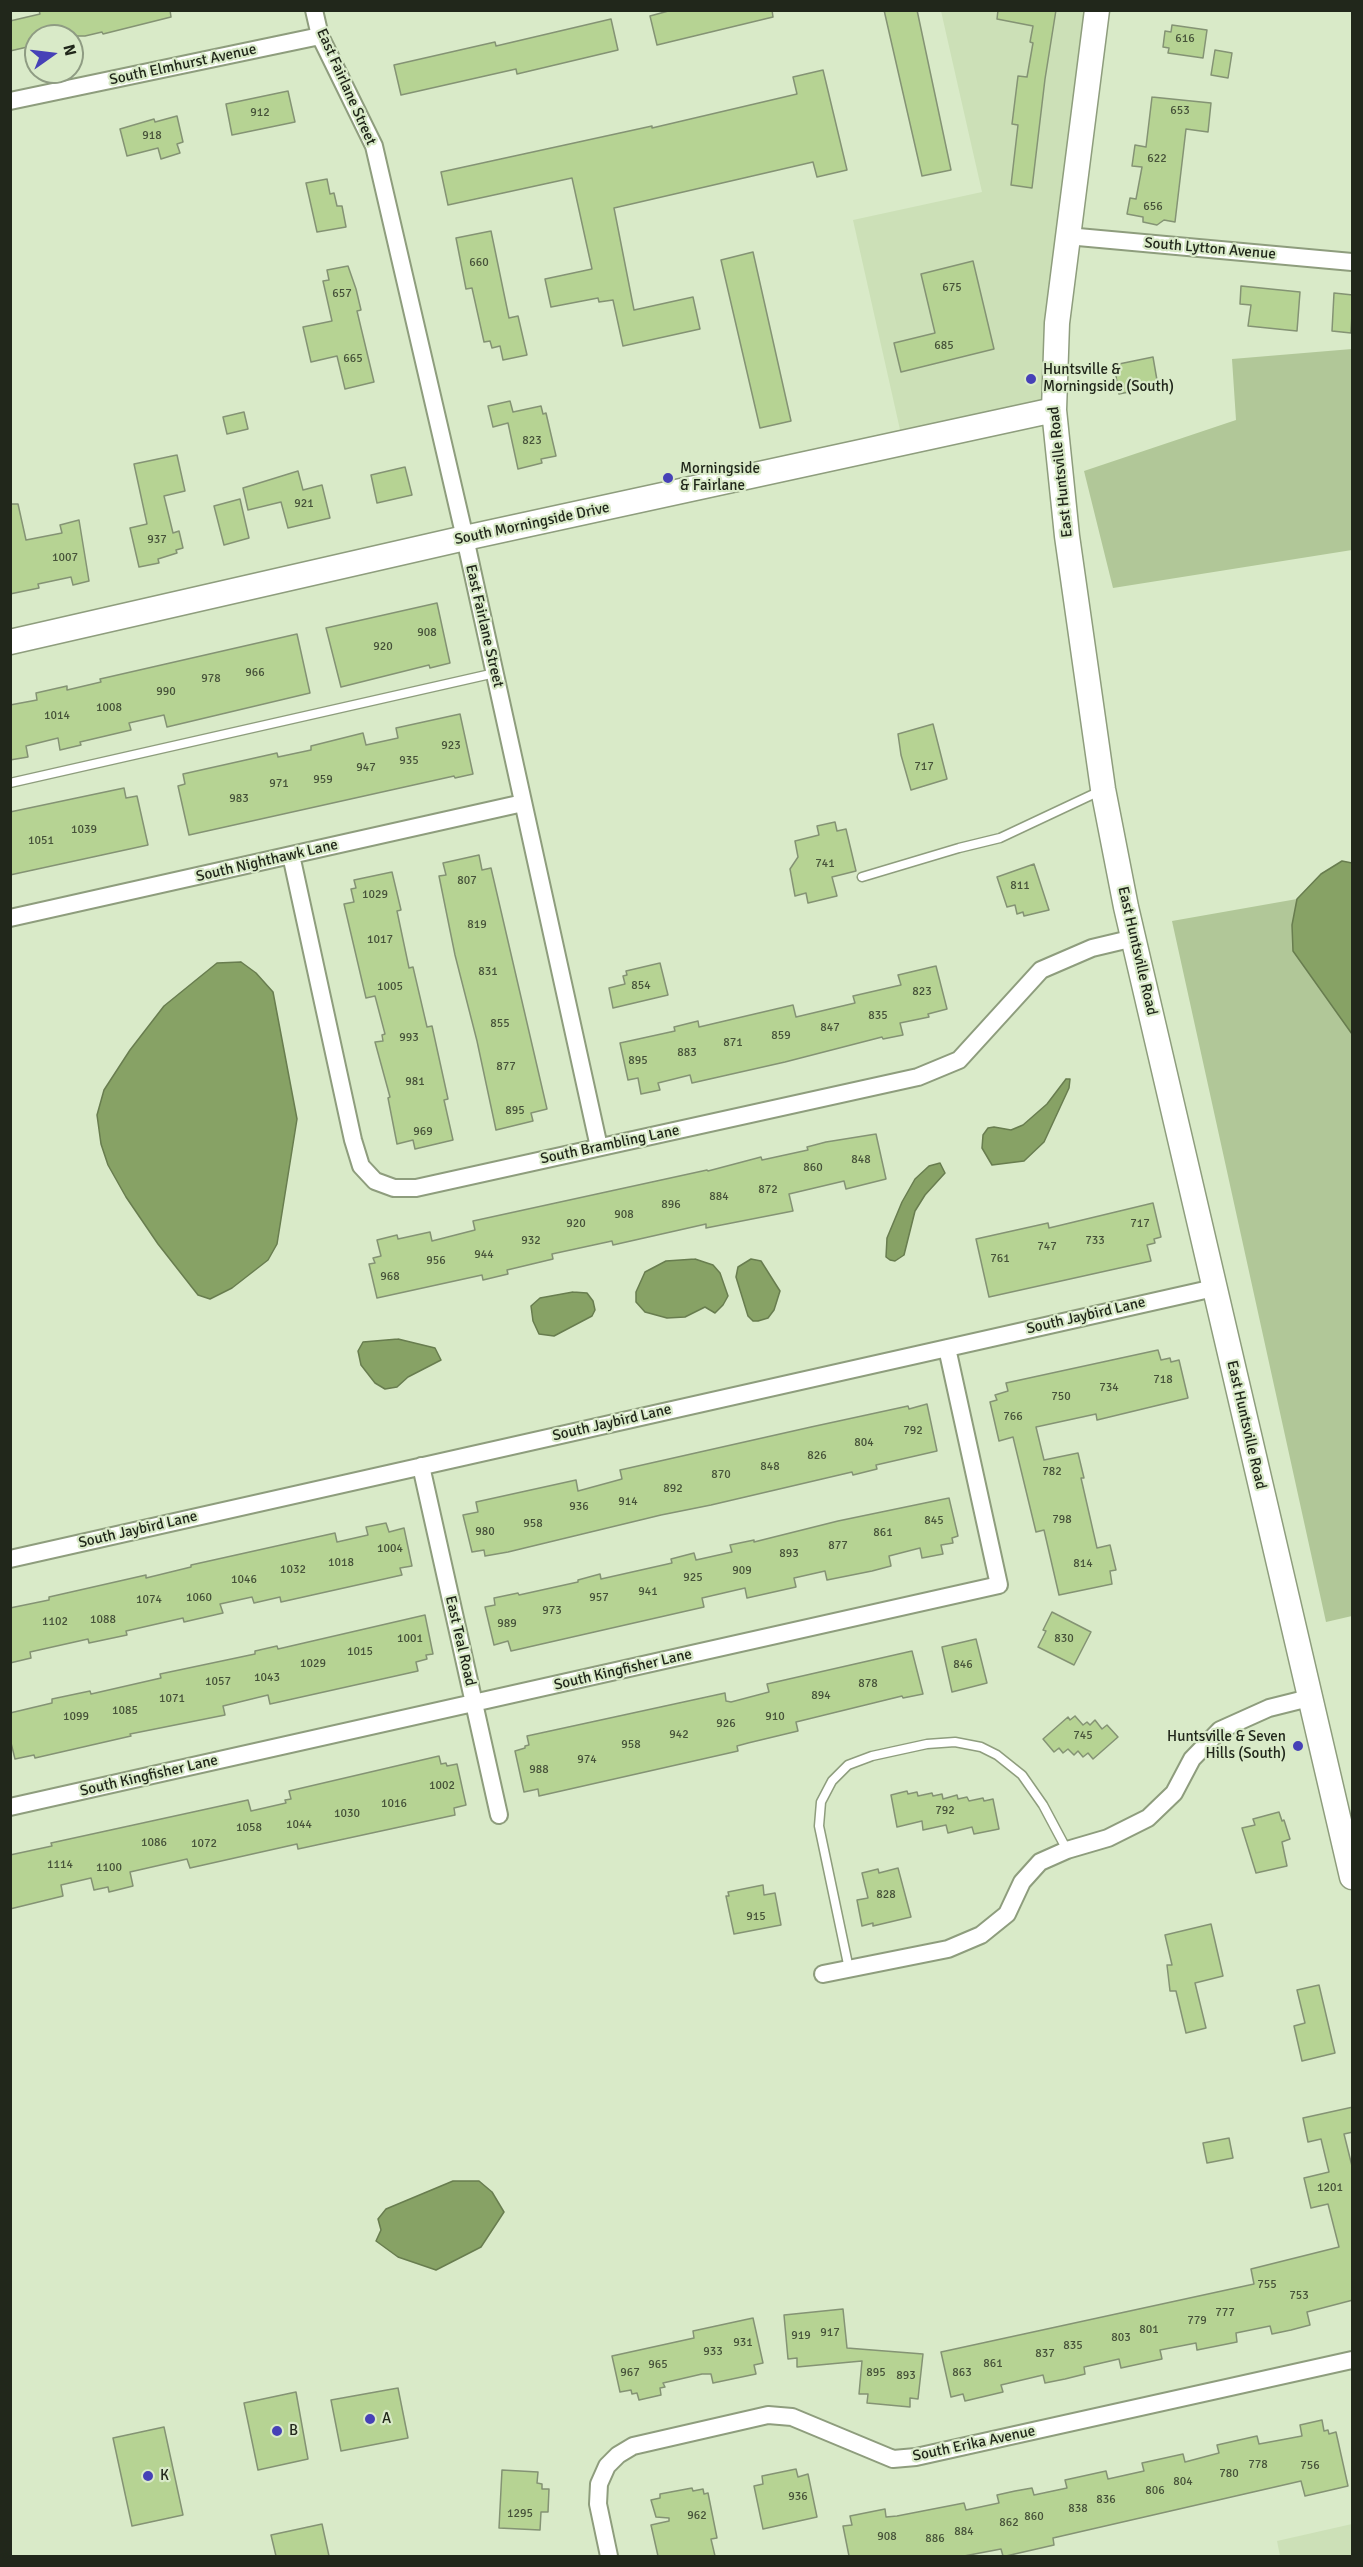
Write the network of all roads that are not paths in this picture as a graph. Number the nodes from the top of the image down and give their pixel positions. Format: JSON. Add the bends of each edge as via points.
{"nodes":[{"id":1,"x":314,"y":10,"type":"edge"},
{"id":2,"x":1097,"y":10,"type":"edge"},
{"id":3,"x":320,"y":36,"type":"junction"},
{"id":4,"x":10,"y":101,"type":"edge"},
{"id":5,"x":1067,"y":236,"type":"junction"},
{"id":6,"x":1353,"y":262,"type":"edge"},
{"id":7,"x":1054,"y":410,"type":"junction"},
{"id":8,"x":465,"y":538,"type":"junction"},
{"id":9,"x":10,"y":642,"type":"edge"},
{"id":10,"x":495,"y":673,"type":"junction"},
{"id":11,"x":10,"y":783,"type":"edge"},
{"id":12,"x":1103,"y":789,"type":"junction"},
{"id":13,"x":523,"y":803,"type":"junction"},
{"id":14,"x":291,"y":855,"type":"junction"},
{"id":15,"x":862,"y":878,"type":"dead end"},
{"id":16,"x":10,"y":918,"type":"edge"},
{"id":17,"x":1134,"y":938,"type":"junction"},
{"id":18,"x":599,"y":1147,"type":"junction"},
{"id":19,"x":1214,"y":1288,"type":"junction"},
{"id":20,"x":947,"y":1348,"type":"junction"},
{"id":21,"x":421,"y":1466,"type":"junction"},
{"id":22,"x":10,"y":1559,"type":"edge"},
{"id":23,"x":1310,"y":1698,"type":"junction"},
{"id":24,"x":474,"y":1703,"type":"junction"},
{"id":25,"x":10,"y":1807,"type":"edge"},
{"id":26,"x":499,"y":1815,"type":"dead end"},
{"id":27,"x":1066,"y":1850,"type":"junction"},
{"id":28,"x":1353,"y":1877,"type":"edge"},
{"id":29,"x":849,"y":1969,"type":"junction"},
{"id":30,"x":823,"y":1974,"type":"dead end"},
{"id":31,"x":1353,"y":2360,"type":"edge"},
{"id":32,"x":609,"y":2556,"type":"edge"}],
"edges":[{"from":1,"to":3,"type":"street","name":"East Fairlane Street"},
{"from":2,"to":5,"type":"main road","name":"East Huntsville Road"},
{"from":3,"to":4,"type":"street","name":"South Elmhurst Avenue"},
{"from":3,"to":8,"type":"street","name":"East Fairlane Street","via":[[374,146]]},
{"from":5,"to":6,"type":"street","name":"South Lytton Avenue"},
{"from":5,"to":7,"type":"main road","name":"East Huntsville Road","via":[[1057,323]]},
{"from":7,"to":8,"type":"main road","name":"South Morningside Drive"},
{"from":7,"to":12,"type":"main road","name":"East Huntsville Road","via":[[1067,536]]},
{"from":8,"to":9,"type":"main road","name":"South Morningside Drive"},
{"from":8,"to":10,"type":"street","name":"East Fairlane Street"},
{"from":10,"to":11,"type":"lane"},
{"from":10,"to":13,"type":"street","name":"East Fairlane Street"},
{"from":12,"to":15,"type":"lane","via":[[1000,838]]},
{"from":12,"to":17,"type":"main road","name":"East Huntsville Road"},
{"from":13,"to":14,"type":"street","name":"South Nighthawk Lane"},
{"from":13,"to":18,"type":"street","name":"East Fairlane Street"},
{"from":14,"to":16,"type":"street","name":"South Nighthawk Lane"},
{"from":14,"to":18,"type":"street","name":"South Brambling Lane","via":[[353,1140],[361,1166],[375,1181],[394,1188],[416,1188]]},
{"from":17,"to":18,"type":"street","name":"South Brambling Lane","via":[[1092,948],[1041,970],[959,1060],[918,1077]]},
{"from":17,"to":19,"type":"main road","name":"East Huntsville Road"},
{"from":19,"to":20,"type":"street","name":"South Jaybird Lane"},
{"from":19,"to":23,"type":"main road","name":"East Huntsville Road"},
{"from":20,"to":21,"type":"street","name":"South Jaybird Lane"},
{"from":20,"to":24,"type":"street","name":"South Kingfisher Lane","via":[[999,1586]]},
{"from":21,"to":22,"type":"street","name":"South Jaybird Lane"},
{"from":21,"to":24,"type":"street","name":"East Teal Road"},
{"from":23,"to":27,"type":"street","via":[[1269,1708],[1220,1731],[1192,1759],[1174,1793],[1148,1818],[1108,1838]]},
{"from":23,"to":28,"type":"main road","name":"East Huntsville Road"},
{"from":24,"to":25,"type":"street","name":"South Kingfisher Lane"},
{"from":24,"to":26,"type":"street","name":"East Teal Road"},
{"from":27,"to":29,"type":"street","via":[[1040,1862],[1022,1882],[1007,1914],[981,1935],[948,1949]]},
{"from":27,"to":29,"type":"lane","via":[[1022,1775],[981,1747],[955,1742],[927,1744],[848,1765],[832,1781],[821,1802],[819,1826]]},
{"from":29,"to":30,"type":"street"},
{"from":31,"to":32,"type":"street","name":"South Erika Avenue","via":[[916,2457],[893,2459],[792,2416],[768,2415],[633,2446],[607,2466],[599,2484],[598,2504]]}]}
